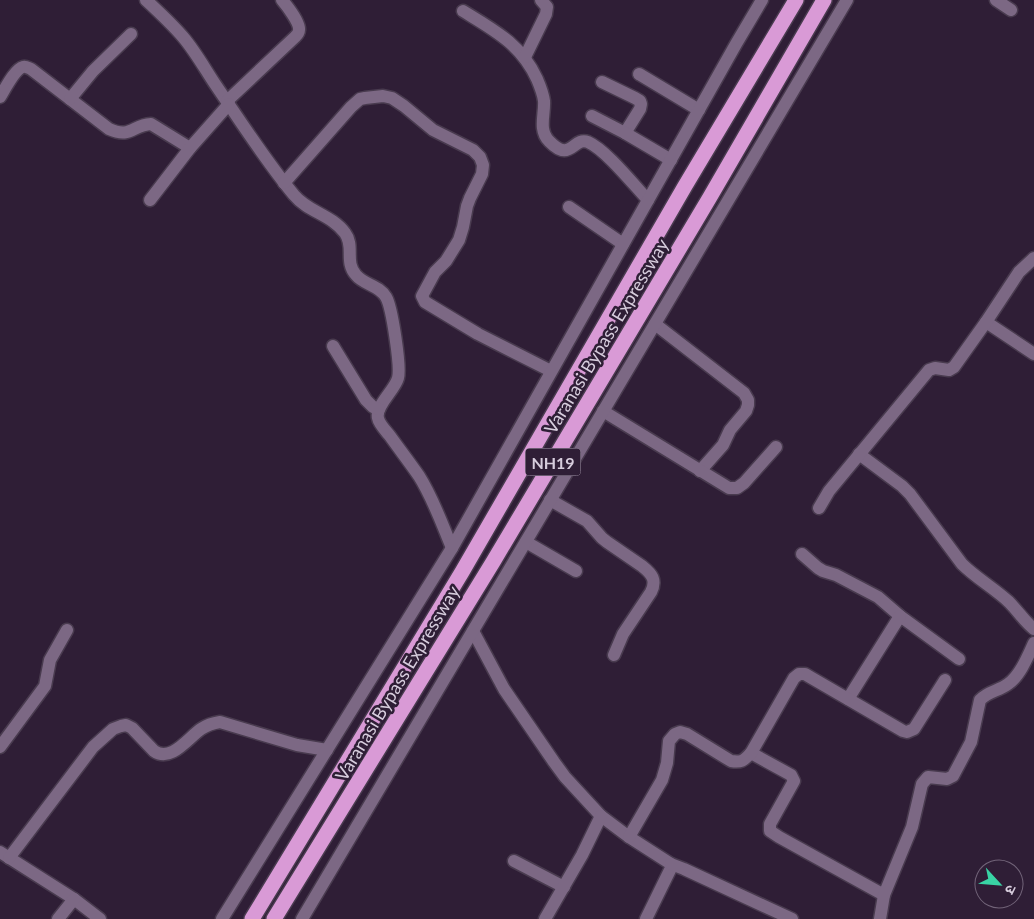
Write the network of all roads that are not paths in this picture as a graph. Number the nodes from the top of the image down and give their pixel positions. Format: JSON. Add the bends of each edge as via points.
{"nodes":[{"id":1,"x":146,"y":0,"type":"edge"},
{"id":2,"x":282,"y":0,"type":"edge"},
{"id":3,"x":542,"y":0,"type":"edge"},
{"id":4,"x":762,"y":0,"type":"edge"},
{"id":5,"x":796,"y":0,"type":"edge"},
{"id":6,"x":824,"y":0,"type":"edge"},
{"id":7,"x":848,"y":0,"type":"edge"},
{"id":8,"x":996,"y":0,"type":"edge"},
{"id":9,"x":1011,"y":10,"type":"dead end"},
{"id":10,"x":463,"y":11,"type":"dead end"},
{"id":11,"x":131,"y":34,"type":"dead end"},
{"id":12,"x":525,"y":57,"type":"junction"},
{"id":13,"x":639,"y":74,"type":"dead end"},
{"id":14,"x":602,"y":82,"type":"dead end"},
{"id":15,"x":0,"y":97,"type":"edge"},
{"id":16,"x":70,"y":99,"type":"junction"},
{"id":17,"x":228,"y":103,"type":"junction"},
{"id":18,"x":698,"y":110,"type":"junction"},
{"id":19,"x":592,"y":116,"type":"dead end"},
{"id":20,"x":625,"y":133,"type":"junction"},
{"id":21,"x":190,"y":148,"type":"junction"},
{"id":22,"x":671,"y":160,"type":"junction"},
{"id":23,"x":284,"y":183,"type":"junction"},
{"id":24,"x":150,"y":200,"type":"dead end"},
{"id":25,"x":648,"y":200,"type":"junction"},
{"id":26,"x":569,"y":206,"type":"dead end"},
{"id":27,"x":623,"y":244,"type":"junction"},
{"id":28,"x":1034,"y":258,"type":"edge"},
{"id":29,"x":986,"y":322,"type":"junction"},
{"id":30,"x":655,"y":324,"type":"junction"},
{"id":31,"x":333,"y":346,"type":"dead end"},
{"id":32,"x":1034,"y":354,"type":"edge"},
{"id":33,"x":551,"y":371,"type":"junction"},
{"id":34,"x":379,"y":409,"type":"junction"},
{"id":35,"x":603,"y":411,"type":"junction"},
{"id":36,"x":776,"y":447,"type":"dead end"},
{"id":37,"x":859,"y":454,"type":"junction"},
{"id":38,"x":700,"y":470,"type":"junction"},
{"id":39,"x":550,"y":500,"type":"junction"},
{"id":40,"x":819,"y":508,"type":"dead end"},
{"id":41,"x":526,"y":542,"type":"junction"},
{"id":42,"x":452,"y":548,"type":"junction"},
{"id":43,"x":802,"y":554,"type":"dead end"},
{"id":44,"x":576,"y":571,"type":"dead end"},
{"id":45,"x":900,"y":616,"type":"junction"},
{"id":46,"x":1034,"y":629,"type":"edge"},
{"id":47,"x":67,"y":630,"type":"dead end"},
{"id":48,"x":473,"y":631,"type":"junction"},
{"id":49,"x":1034,"y":643,"type":"edge"},
{"id":50,"x":614,"y":655,"type":"dead end"},
{"id":51,"x":959,"y":659,"type":"dead end"},
{"id":52,"x":945,"y":680,"type":"dead end"},
{"id":53,"x":848,"y":699,"type":"junction"},
{"id":54,"x":0,"y":747,"type":"edge"},
{"id":55,"x":327,"y":750,"type":"junction"},
{"id":56,"x":752,"y":753,"type":"junction"},
{"id":57,"x":601,"y":816,"type":"junction"},
{"id":58,"x":629,"y":837,"type":"junction"},
{"id":59,"x":5,"y":855,"type":"edge"},
{"id":60,"x":514,"y":861,"type":"dead end"},
{"id":61,"x":672,"y":864,"type":"junction"},
{"id":62,"x":564,"y":887,"type":"junction"},
{"id":63,"x":884,"y":895,"type":"junction"},
{"id":64,"x":74,"y":899,"type":"junction"},
{"id":65,"x":58,"y":919,"type":"edge"},
{"id":66,"x":100,"y":919,"type":"edge"},
{"id":67,"x":222,"y":919,"type":"edge"},
{"id":68,"x":252,"y":919,"type":"edge"},
{"id":69,"x":274,"y":919,"type":"edge"},
{"id":70,"x":302,"y":919,"type":"edge"},
{"id":71,"x":545,"y":919,"type":"edge"},
{"id":72,"x":646,"y":919,"type":"edge"},
{"id":73,"x":792,"y":919,"type":"edge"},
{"id":74,"x":880,"y":919,"type":"edge"}],
"edges":[{"from":1,"to":17,"type":"street","via":[[185,39]]},
{"from":2,"to":17,"type":"street","via":[[297,22],[299,32]]},
{"from":3,"to":12,"type":"street","via":[[547,7],[546,14]]},
{"from":4,"to":18,"type":"street"},
{"from":5,"to":68,"type":"highway","name":"Varanasi Bypass Expressway","number":"NH19","via":[[462,572]]},
{"from":6,"to":69,"type":"highway","name":"Varanasi Bypass Expressway","number":"NH19","via":[[493,562]]},
{"from":7,"to":30,"type":"street"},
{"from":8,"to":9,"type":"street"},
{"from":10,"to":12,"type":"street","via":[[506,39]]},
{"from":11,"to":16,"type":"street"},
{"from":12,"to":25,"type":"street","via":[[541,87],[543,130],[548,140],[566,151],[580,141],[589,143]]},
{"from":13,"to":18,"type":"street"},
{"from":14,"to":20,"type":"street","via":[[640,101],[640,109]]},
{"from":15,"to":16,"type":"street","via":[[18,70],[26,67]]},
{"from":16,"to":21,"type":"street","via":[[109,130],[128,133],[150,124]]},
{"from":17,"to":21,"type":"street"},
{"from":17,"to":23,"type":"street"},
{"from":18,"to":22,"type":"street"},
{"from":19,"to":20,"type":"street"},
{"from":20,"to":22,"type":"street"},
{"from":21,"to":24,"type":"street"},
{"from":22,"to":25,"type":"street"},
{"from":23,"to":33,"type":"street","via":[[351,107],[365,98],[392,98],[436,132],[473,150],[483,165],[482,174],[470,198],[459,240],[435,272],[423,299],[478,334]]},
{"from":23,"to":34,"type":"street","via":[[306,207],[334,222],[346,233],[350,243],[351,269],[357,277],[386,296],[399,366],[394,388]]},
{"from":25,"to":27,"type":"street"},
{"from":26,"to":27,"type":"street"},
{"from":27,"to":33,"type":"street"},
{"from":28,"to":29,"type":"street","via":[[1019,272]]},
{"from":29,"to":32,"type":"street"},
{"from":29,"to":37,"type":"street","via":[[954,367],[929,370]]},
{"from":30,"to":35,"type":"street"},
{"from":30,"to":38,"type":"street","via":[[744,393],[748,400],[746,411],[727,434],[723,445]]},
{"from":31,"to":34,"type":"street","via":[[366,400]]},
{"from":33,"to":42,"type":"street"},
{"from":34,"to":42,"type":"street","via":[[379,421],[419,477]]},
{"from":35,"to":38,"type":"street"},
{"from":35,"to":39,"type":"street"},
{"from":36,"to":38,"type":"street","via":[[737,488],[729,488]]},
{"from":37,"to":40,"type":"street"},
{"from":37,"to":46,"type":"street","via":[[902,486],[962,564],[1009,602]]},
{"from":39,"to":41,"type":"street"},
{"from":39,"to":50,"type":"street","via":[[586,520],[602,538],[642,566],[653,578],[654,587],[623,634]]},
{"from":41,"to":44,"type":"street"},
{"from":41,"to":48,"type":"street"},
{"from":42,"to":55,"type":"street"},
{"from":43,"to":45,"type":"street","via":[[823,571],[873,593]]},
{"from":45,"to":51,"type":"street"},
{"from":45,"to":53,"type":"street"},
{"from":47,"to":54,"type":"street","via":[[50,660],[45,686]]},
{"from":48,"to":57,"type":"street","via":[[504,689],[554,762]]},
{"from":48,"to":70,"type":"street"},
{"from":49,"to":63,"type":"street","via":[[1014,679],[980,700],[971,742],[953,776],[947,780],[928,777],[922,784],[912,827]]},
{"from":52,"to":53,"type":"street","via":[[910,732]]},
{"from":53,"to":56,"type":"street","via":[[810,676],[799,674]]},
{"from":55,"to":59,"type":"street","via":[[298,745],[220,722],[201,729],[171,754],[164,755],[154,751],[132,728],[120,726],[93,747]]},
{"from":55,"to":67,"type":"street"},
{"from":56,"to":58,"type":"street","via":[[745,760],[731,761],[687,734],[675,734],[669,741],[662,780]]},
{"from":56,"to":63,"type":"street","via":[[793,778],[793,784],[770,824],[770,831]]},
{"from":57,"to":58,"type":"street"},
{"from":57,"to":62,"type":"street"},
{"from":58,"to":61,"type":"street"},
{"from":59,"to":64,"type":"street"},
{"from":60,"to":62,"type":"street"},
{"from":61,"to":72,"type":"street"},
{"from":61,"to":73,"type":"street"},
{"from":62,"to":71,"type":"street"},
{"from":63,"to":74,"type":"street"},
{"from":64,"to":65,"type":"street"},
{"from":64,"to":66,"type":"street"}]}
